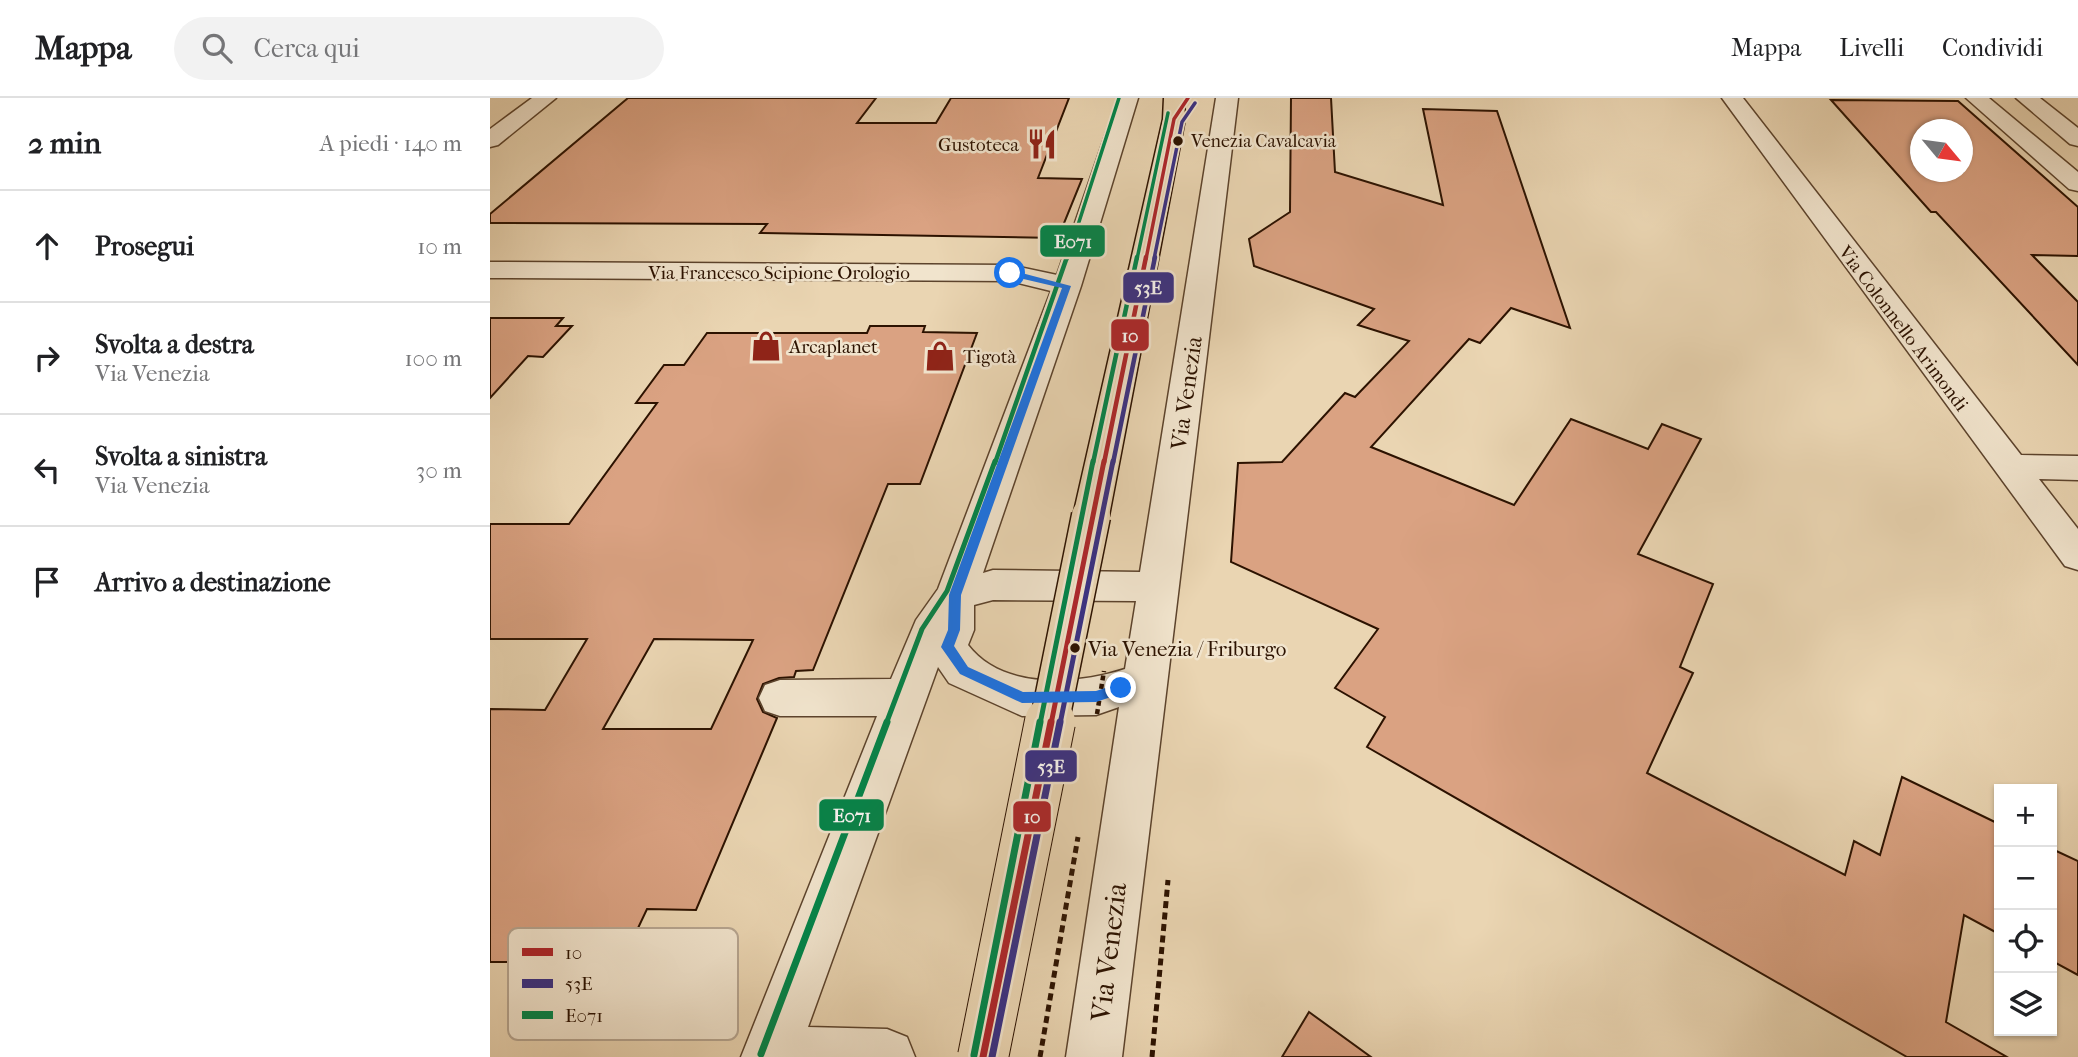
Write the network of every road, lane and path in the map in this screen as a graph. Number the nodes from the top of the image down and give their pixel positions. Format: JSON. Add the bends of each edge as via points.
{"nodes":[{"id":1,"x":545,"y":98,"type":"edge"},
{"id":2,"x":1128,"y":98,"type":"edge"},
{"id":3,"x":1732,"y":98,"type":"edge"},
{"id":4,"x":1976,"y":98,"type":"edge"},
{"id":5,"x":2027,"y":98,"type":"edge"},
{"id":6,"x":1225,"y":100,"type":"edge"},
{"id":7,"x":1178,"y":105,"type":"edge"},
{"id":8,"x":2078,"y":139,"type":"edge"},
{"id":9,"x":490,"y":140,"type":"edge"},
{"id":10,"x":2039,"y":151,"type":"junction"},
{"id":11,"x":2078,"y":151,"type":"edge"},
{"id":12,"x":2078,"y":184,"type":"edge"},
{"id":13,"x":490,"y":270,"type":"edge"},
{"id":14,"x":1067,"y":286,"type":"junction"},
{"id":15,"x":2008,"y":467,"type":"junction"},
{"id":16,"x":2078,"y":468,"type":"edge"},
{"id":17,"x":2078,"y":556,"type":"edge"},
{"id":18,"x":1157,"y":592,"type":"junction"},
{"id":19,"x":955,"y":595,"type":"junction"},
{"id":20,"x":1144,"y":680,"type":"junction"},
{"id":21,"x":905,"y":697,"type":"junction"},
{"id":22,"x":780,"y":698,"type":"dead end"},
{"id":23,"x":770,"y":1055,"type":"edge"},
{"id":24,"x":887,"y":1057,"type":"edge"},
{"id":25,"x":983,"y":1057,"type":"edge"},
{"id":26,"x":1094,"y":1057,"type":"edge"}],
"edges":[{"from":1,"to":9,"type":"street"},
{"from":2,"to":14,"type":"street"},
{"from":3,"to":15,"type":"street","name":"Via Colonnello Arimondi"},
{"from":4,"to":10,"type":"street"},
{"from":5,"to":8,"type":"street"},
{"from":6,"to":18,"type":"street","name":"Via Venezia"},
{"from":7,"to":25,"type":"main road","bridge":true},
{"from":10,"to":11,"type":"street"},
{"from":10,"to":12,"type":"street"},
{"from":13,"to":14,"type":"street","name":"Via Francesco Scipione Orologio","via":[[1010,273]]},
{"from":14,"to":19,"type":"street"},
{"from":15,"to":16,"type":"street"},
{"from":15,"to":17,"type":"street","name":"Via Colonnello Arimondi"},
{"from":18,"to":19,"type":"street","via":[[1132,585],[993,585]]},
{"from":18,"to":20,"type":"street","name":"Via Venezia"},
{"from":19,"to":20,"type":"street","via":[[954,630],[947,647],[954,660],[964,671],[1022,698],[1096,697]]},
{"from":19,"to":21,"type":"street","via":[[930,632]]},
{"from":20,"to":26,"type":"street","name":"Via Venezia"},
{"from":21,"to":22,"type":"street"},
{"from":21,"to":23,"type":"street"},
{"from":23,"to":24,"type":"street"}]}
